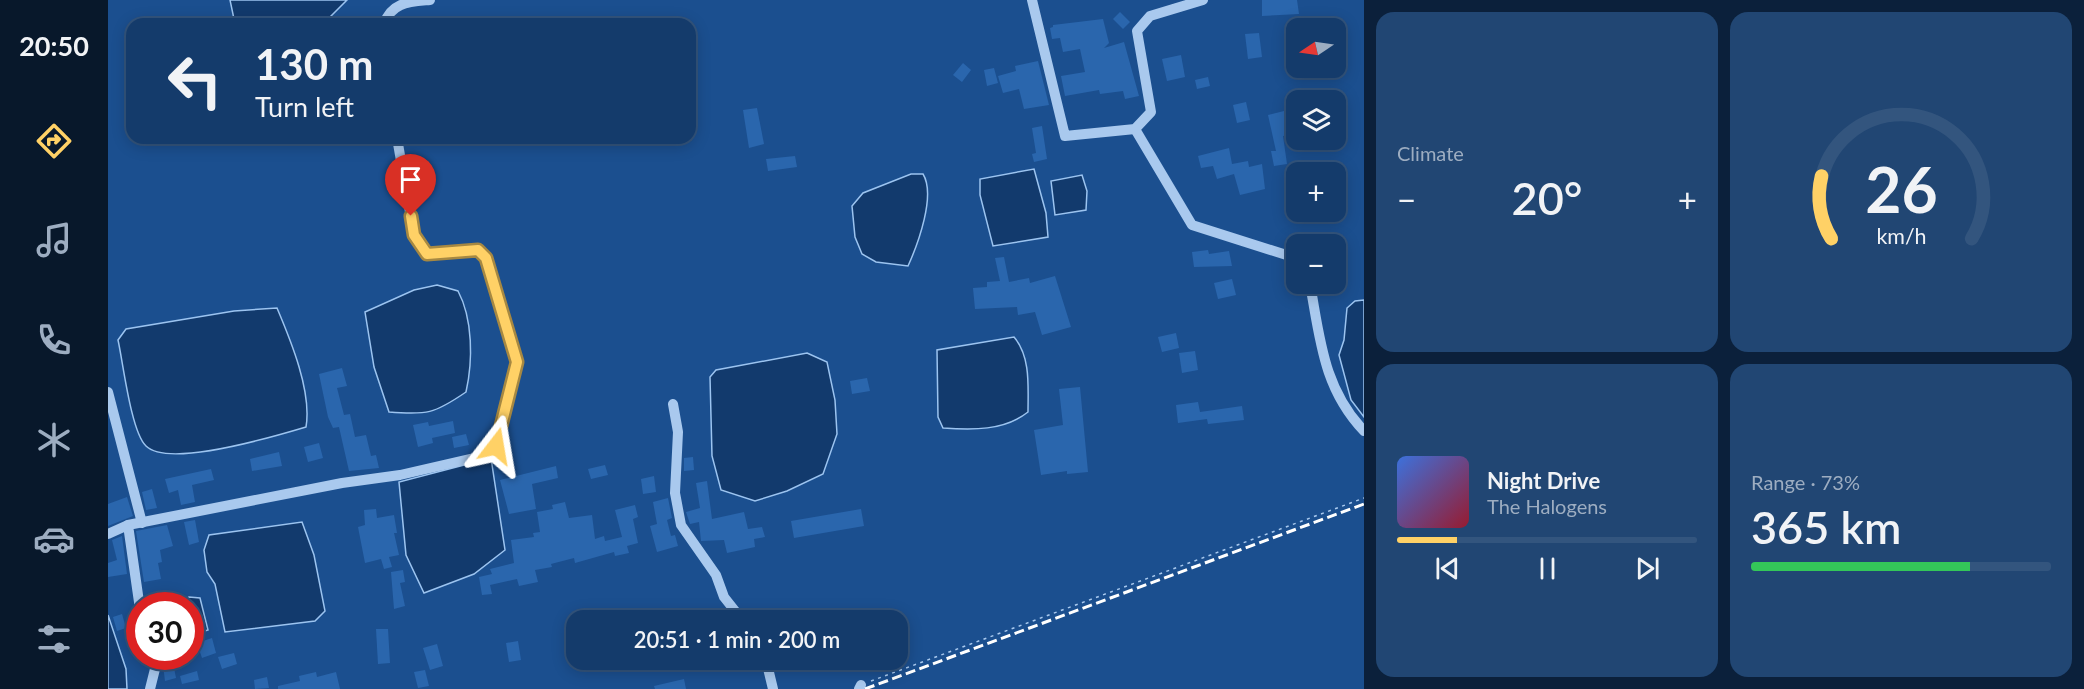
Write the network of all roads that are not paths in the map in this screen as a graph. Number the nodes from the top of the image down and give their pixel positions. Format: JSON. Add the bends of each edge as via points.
{"nodes":[{"id":1,"x":430,"y":0,"type":"edge"},
{"id":2,"x":1032,"y":0,"type":"edge"},
{"id":3,"x":1203,"y":0,"type":"edge"},
{"id":4,"x":401,"y":1,"type":"edge"},
{"id":5,"x":386,"y":18,"type":"edge"},
{"id":6,"x":1136,"y":129,"type":"junction"},
{"id":7,"x":398,"y":144,"type":"edge"},
{"id":8,"x":1286,"y":255,"type":"edge"},
{"id":9,"x":1312,"y":294,"type":"edge"},
{"id":10,"x":108,"y":392,"type":"edge"},
{"id":11,"x":673,"y":404,"type":"dead end"},
{"id":12,"x":1364,"y":430,"type":"edge"},
{"id":13,"x":142,"y":523,"type":"junction"},
{"id":14,"x":128,"y":525,"type":"junction"},
{"id":15,"x":108,"y":534,"type":"edge"},
{"id":16,"x":138,"y":592,"type":"edge"},
{"id":17,"x":734,"y":610,"type":"edge"},
{"id":18,"x":155,"y":670,"type":"edge"},
{"id":19,"x":768,"y":670,"type":"edge"},
{"id":20,"x":150,"y":689,"type":"edge"},
{"id":21,"x":773,"y":689,"type":"edge"}],
"edges":[{"from":1,"to":4,"type":"street"},
{"from":2,"to":6,"type":"street","via":[[1065,136]]},
{"from":3,"to":6,"type":"street","via":[[1150,16],[1137,31],[1151,112]]},
{"from":4,"to":5,"type":"street"},
{"from":6,"to":8,"type":"street","via":[[1192,225]]},
{"from":7,"to":13,"type":"street","via":[[414,235],[427,254],[478,250],[486,258],[517,362],[496,446],[487,455],[400,475]]},
{"from":9,"to":12,"type":"street","via":[[1322,356],[1339,399]]},
{"from":10,"to":13,"type":"street"},
{"from":11,"to":17,"type":"street","via":[[678,432],[675,494],[681,525],[716,575],[724,597]]},
{"from":13,"to":14,"type":"street"},
{"from":14,"to":15,"type":"street"},
{"from":14,"to":16,"type":"street"},
{"from":18,"to":20,"type":"street"},
{"from":19,"to":21,"type":"street"}]}
